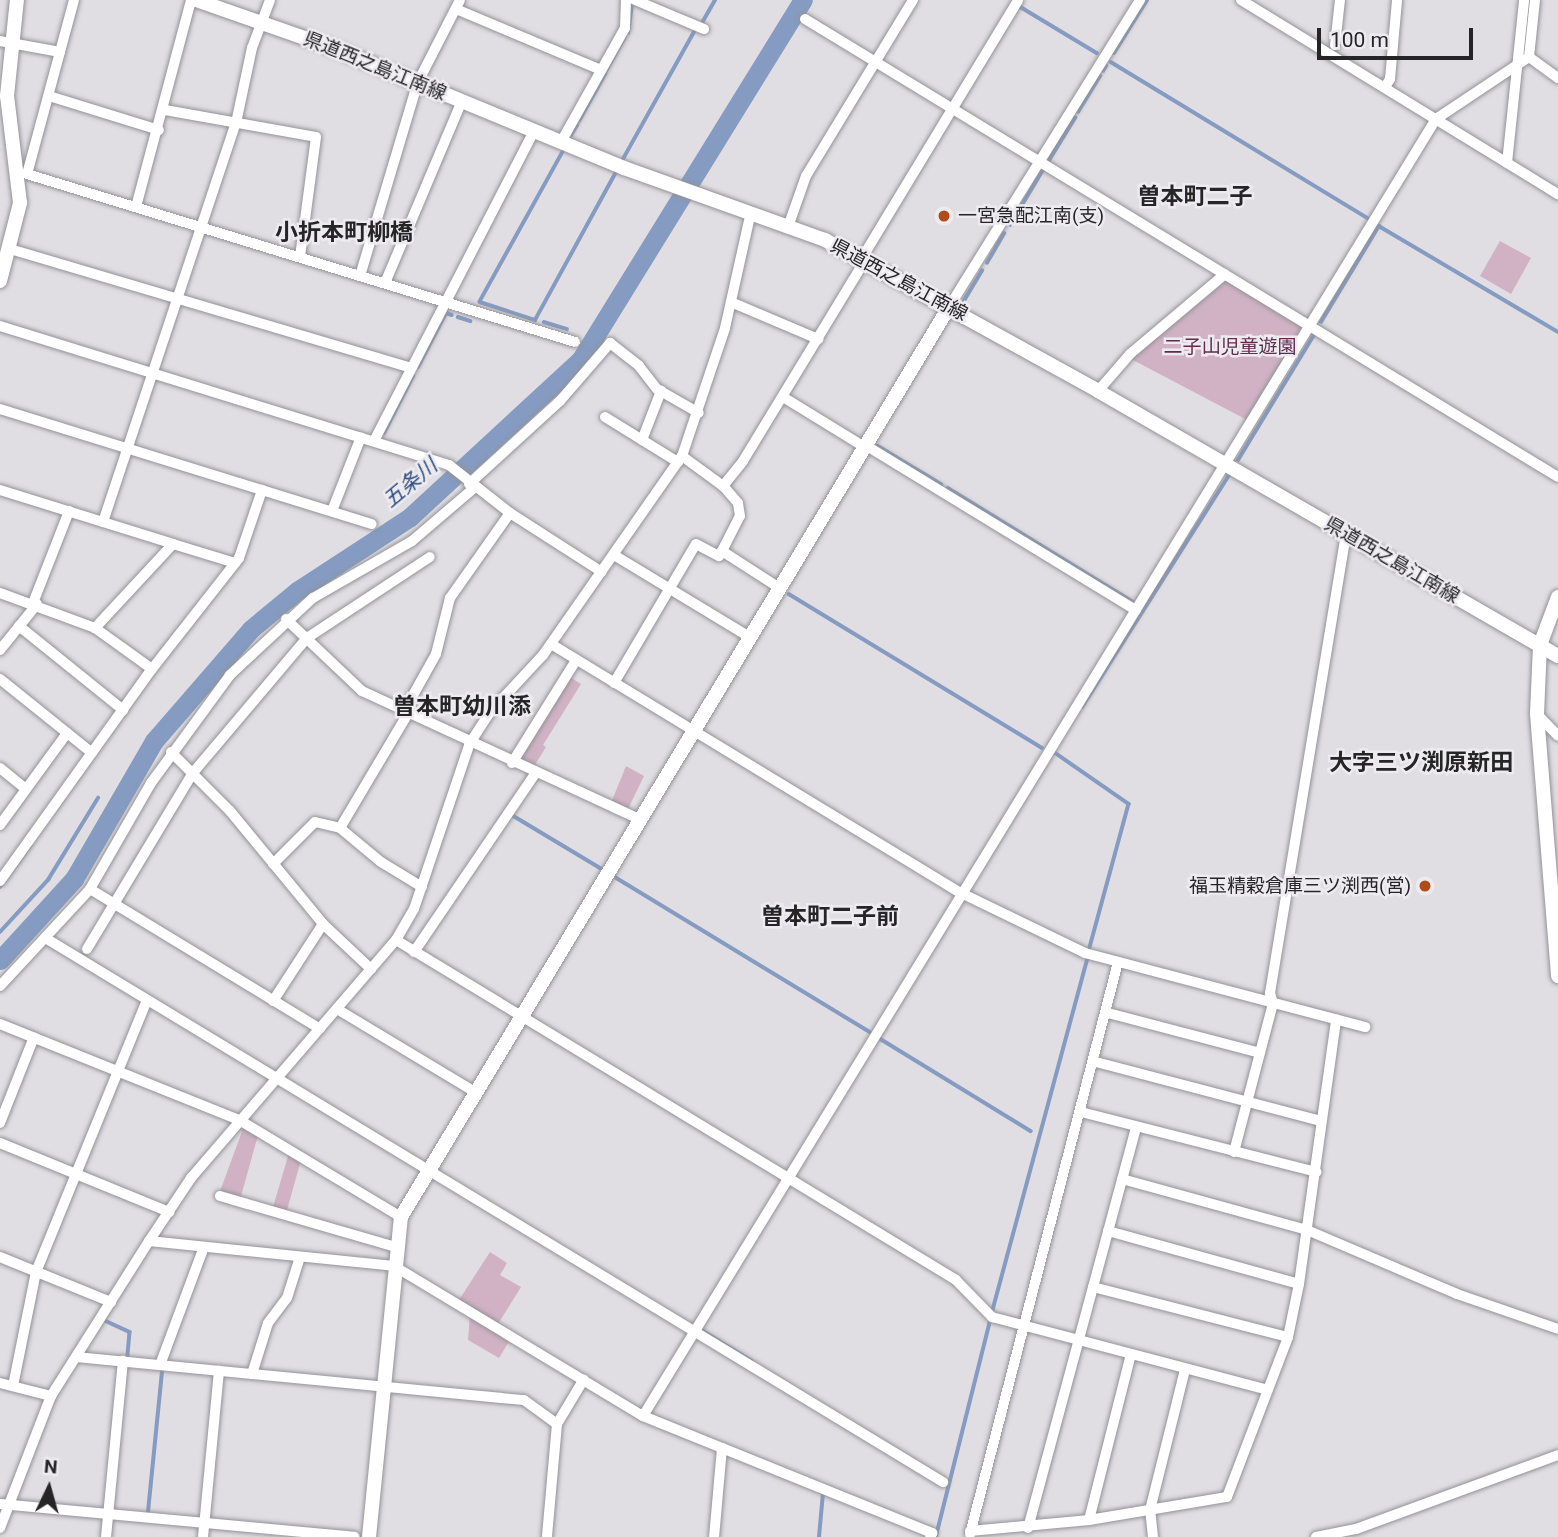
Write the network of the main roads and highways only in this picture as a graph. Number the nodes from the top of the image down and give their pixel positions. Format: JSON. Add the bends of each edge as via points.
{"nodes":[{"id":1,"x":17,"y":0,"type":"edge"},
{"id":2,"x":194,"y":0,"type":"edge"},
{"id":3,"x":5,"y":41,"type":"edge"},
{"id":4,"x":7,"y":138,"type":"edge"},
{"id":5,"x":8,"y":241,"type":"edge"},
{"id":6,"x":0,"y":281,"type":"edge"},
{"id":7,"x":950,"y":307,"type":"junction"},
{"id":8,"x":1558,"y":597,"type":"edge"},
{"id":9,"x":1540,"y":645,"type":"junction"},
{"id":10,"x":1558,"y":656,"type":"edge"},
{"id":11,"x":1558,"y":975,"type":"edge"},
{"id":12,"x":369,"y":1537,"type":"edge"}],
"edges":[{"from":1,"to":3,"type":"main road"},
{"from":2,"to":7,"type":"main road","name":"県道西之島江南線","via":[[418,82],[694,193],[789,225],[864,259]]},
{"from":3,"to":4,"type":"main road"},
{"from":4,"to":5,"type":"main road","via":[[23,175]]},
{"from":5,"to":6,"type":"main road"},
{"from":7,"to":9,"type":"main road","name":"県道西之島江南線"},
{"from":7,"to":12,"type":"main road","via":[[401,1217]]},
{"from":8,"to":9,"type":"main road"},
{"from":9,"to":10,"type":"main road","name":"県道西之島江南線"},
{"from":9,"to":11,"type":"main road","via":[[1537,714]]}]}
